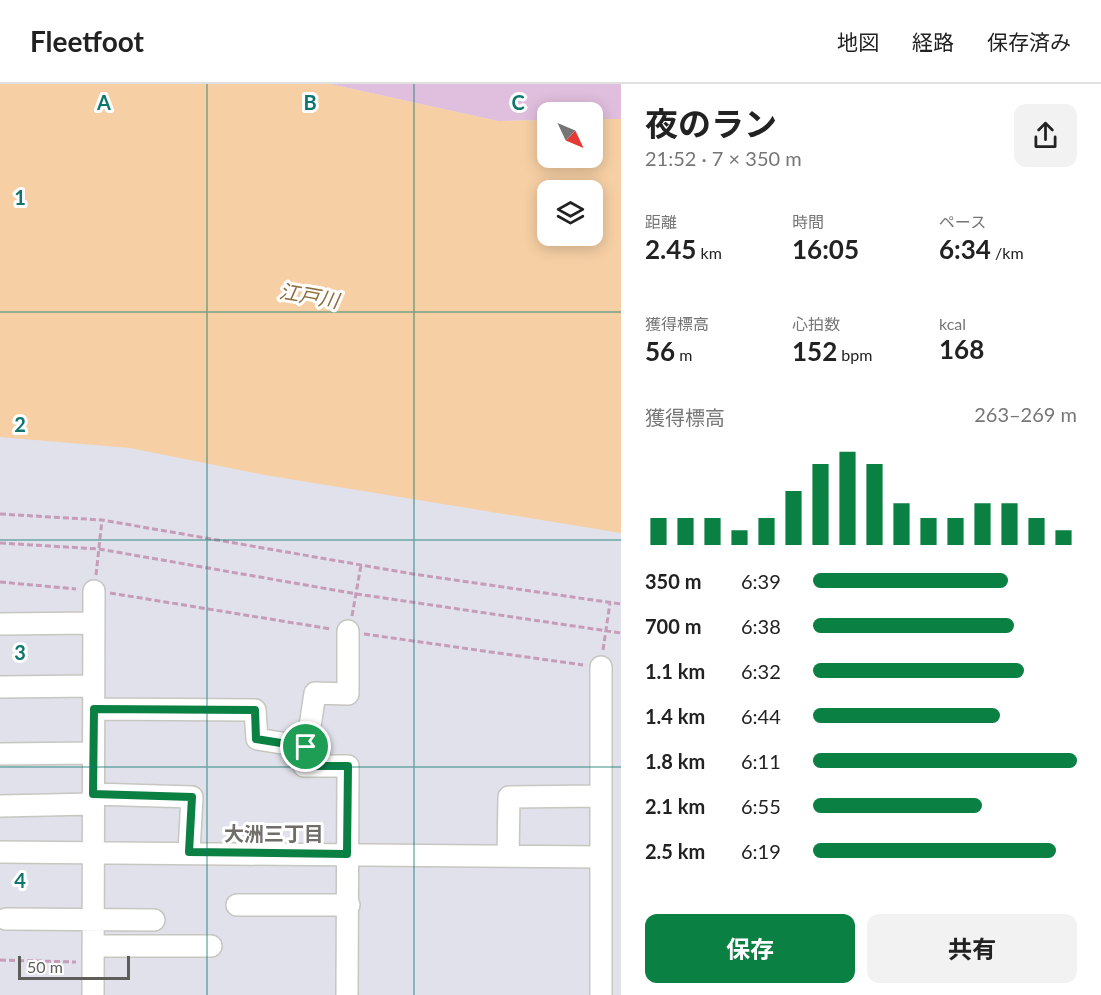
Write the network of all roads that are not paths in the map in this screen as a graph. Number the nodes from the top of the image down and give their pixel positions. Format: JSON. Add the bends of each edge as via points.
{"nodes":[{"id":1,"x":94,"y":591,"type":"road end"},
{"id":2,"x":93,"y":623,"type":"junction"},
{"id":3,"x":0,"y":624,"type":"edge"},
{"id":4,"x":348,"y":631,"type":"road end"},
{"id":5,"x":601,"y":667,"type":"road end"},
{"id":6,"x":93,"y":686,"type":"junction"},
{"id":7,"x":0,"y":687,"type":"edge"},
{"id":8,"x":94,"y":709,"type":"junction"},
{"id":9,"x":306,"y":747,"type":"junction"},
{"id":10,"x":93,"y":753,"type":"junction"},
{"id":11,"x":0,"y":754,"type":"edge"},
{"id":12,"x":600,"y":795,"type":"junction"},
{"id":13,"x":93,"y":799,"type":"junction"},
{"id":14,"x":0,"y":806,"type":"edge"},
{"id":15,"x":0,"y":852,"type":"edge"},
{"id":16,"x":93,"y":852,"type":"junction"},
{"id":17,"x":189,"y":852,"type":"junction"},
{"id":18,"x":347,"y":854,"type":"junction"},
{"id":19,"x":508,"y":856,"type":"junction"},
{"id":20,"x":601,"y":857,"type":"junction"},
{"id":21,"x":237,"y":905,"type":"dead end"},
{"id":22,"x":349,"y":905,"type":"junction"},
{"id":23,"x":6,"y":919,"type":"dead end"},
{"id":24,"x":94,"y":920,"type":"junction"},
{"id":25,"x":154,"y":920,"type":"dead end"},
{"id":26,"x":211,"y":946,"type":"dead end"},
{"id":27,"x":94,"y":954,"type":"junction"},
{"id":28,"x":93,"y":995,"type":"edge"},
{"id":29,"x":347,"y":995,"type":"edge"},
{"id":30,"x":601,"y":995,"type":"edge"}],
"edges":[{"from":1,"to":2,"type":"street"},
{"from":2,"to":3,"type":"street"},
{"from":2,"to":6,"type":"street"},
{"from":4,"to":9,"type":"street","via":[[348,694],[315,693]]},
{"from":5,"to":12,"type":"street"},
{"from":6,"to":7,"type":"street"},
{"from":6,"to":8,"type":"street"},
{"from":8,"to":9,"type":"street","via":[[255,710],[256,739]]},
{"from":8,"to":10,"type":"street"},
{"from":9,"to":18,"type":"street","via":[[304,766],[348,766]]},
{"from":10,"to":11,"type":"street"},
{"from":10,"to":13,"type":"street"},
{"from":12,"to":19,"type":"street","via":[[509,797]]},
{"from":12,"to":20,"type":"street"},
{"from":13,"to":14,"type":"street"},
{"from":13,"to":16,"type":"street"},
{"from":13,"to":17,"type":"street","via":[[192,797]]},
{"from":15,"to":16,"type":"street"},
{"from":16,"to":17,"type":"street"},
{"from":16,"to":24,"type":"street"},
{"from":17,"to":18,"type":"street"},
{"from":18,"to":19,"type":"street"},
{"from":18,"to":22,"type":"street"},
{"from":19,"to":20,"type":"street"},
{"from":20,"to":30,"type":"street"},
{"from":21,"to":22,"type":"street"},
{"from":22,"to":29,"type":"street"},
{"from":23,"to":24,"type":"street"},
{"from":24,"to":25,"type":"street"},
{"from":24,"to":27,"type":"street"},
{"from":26,"to":27,"type":"street"},
{"from":27,"to":28,"type":"street"}]}
